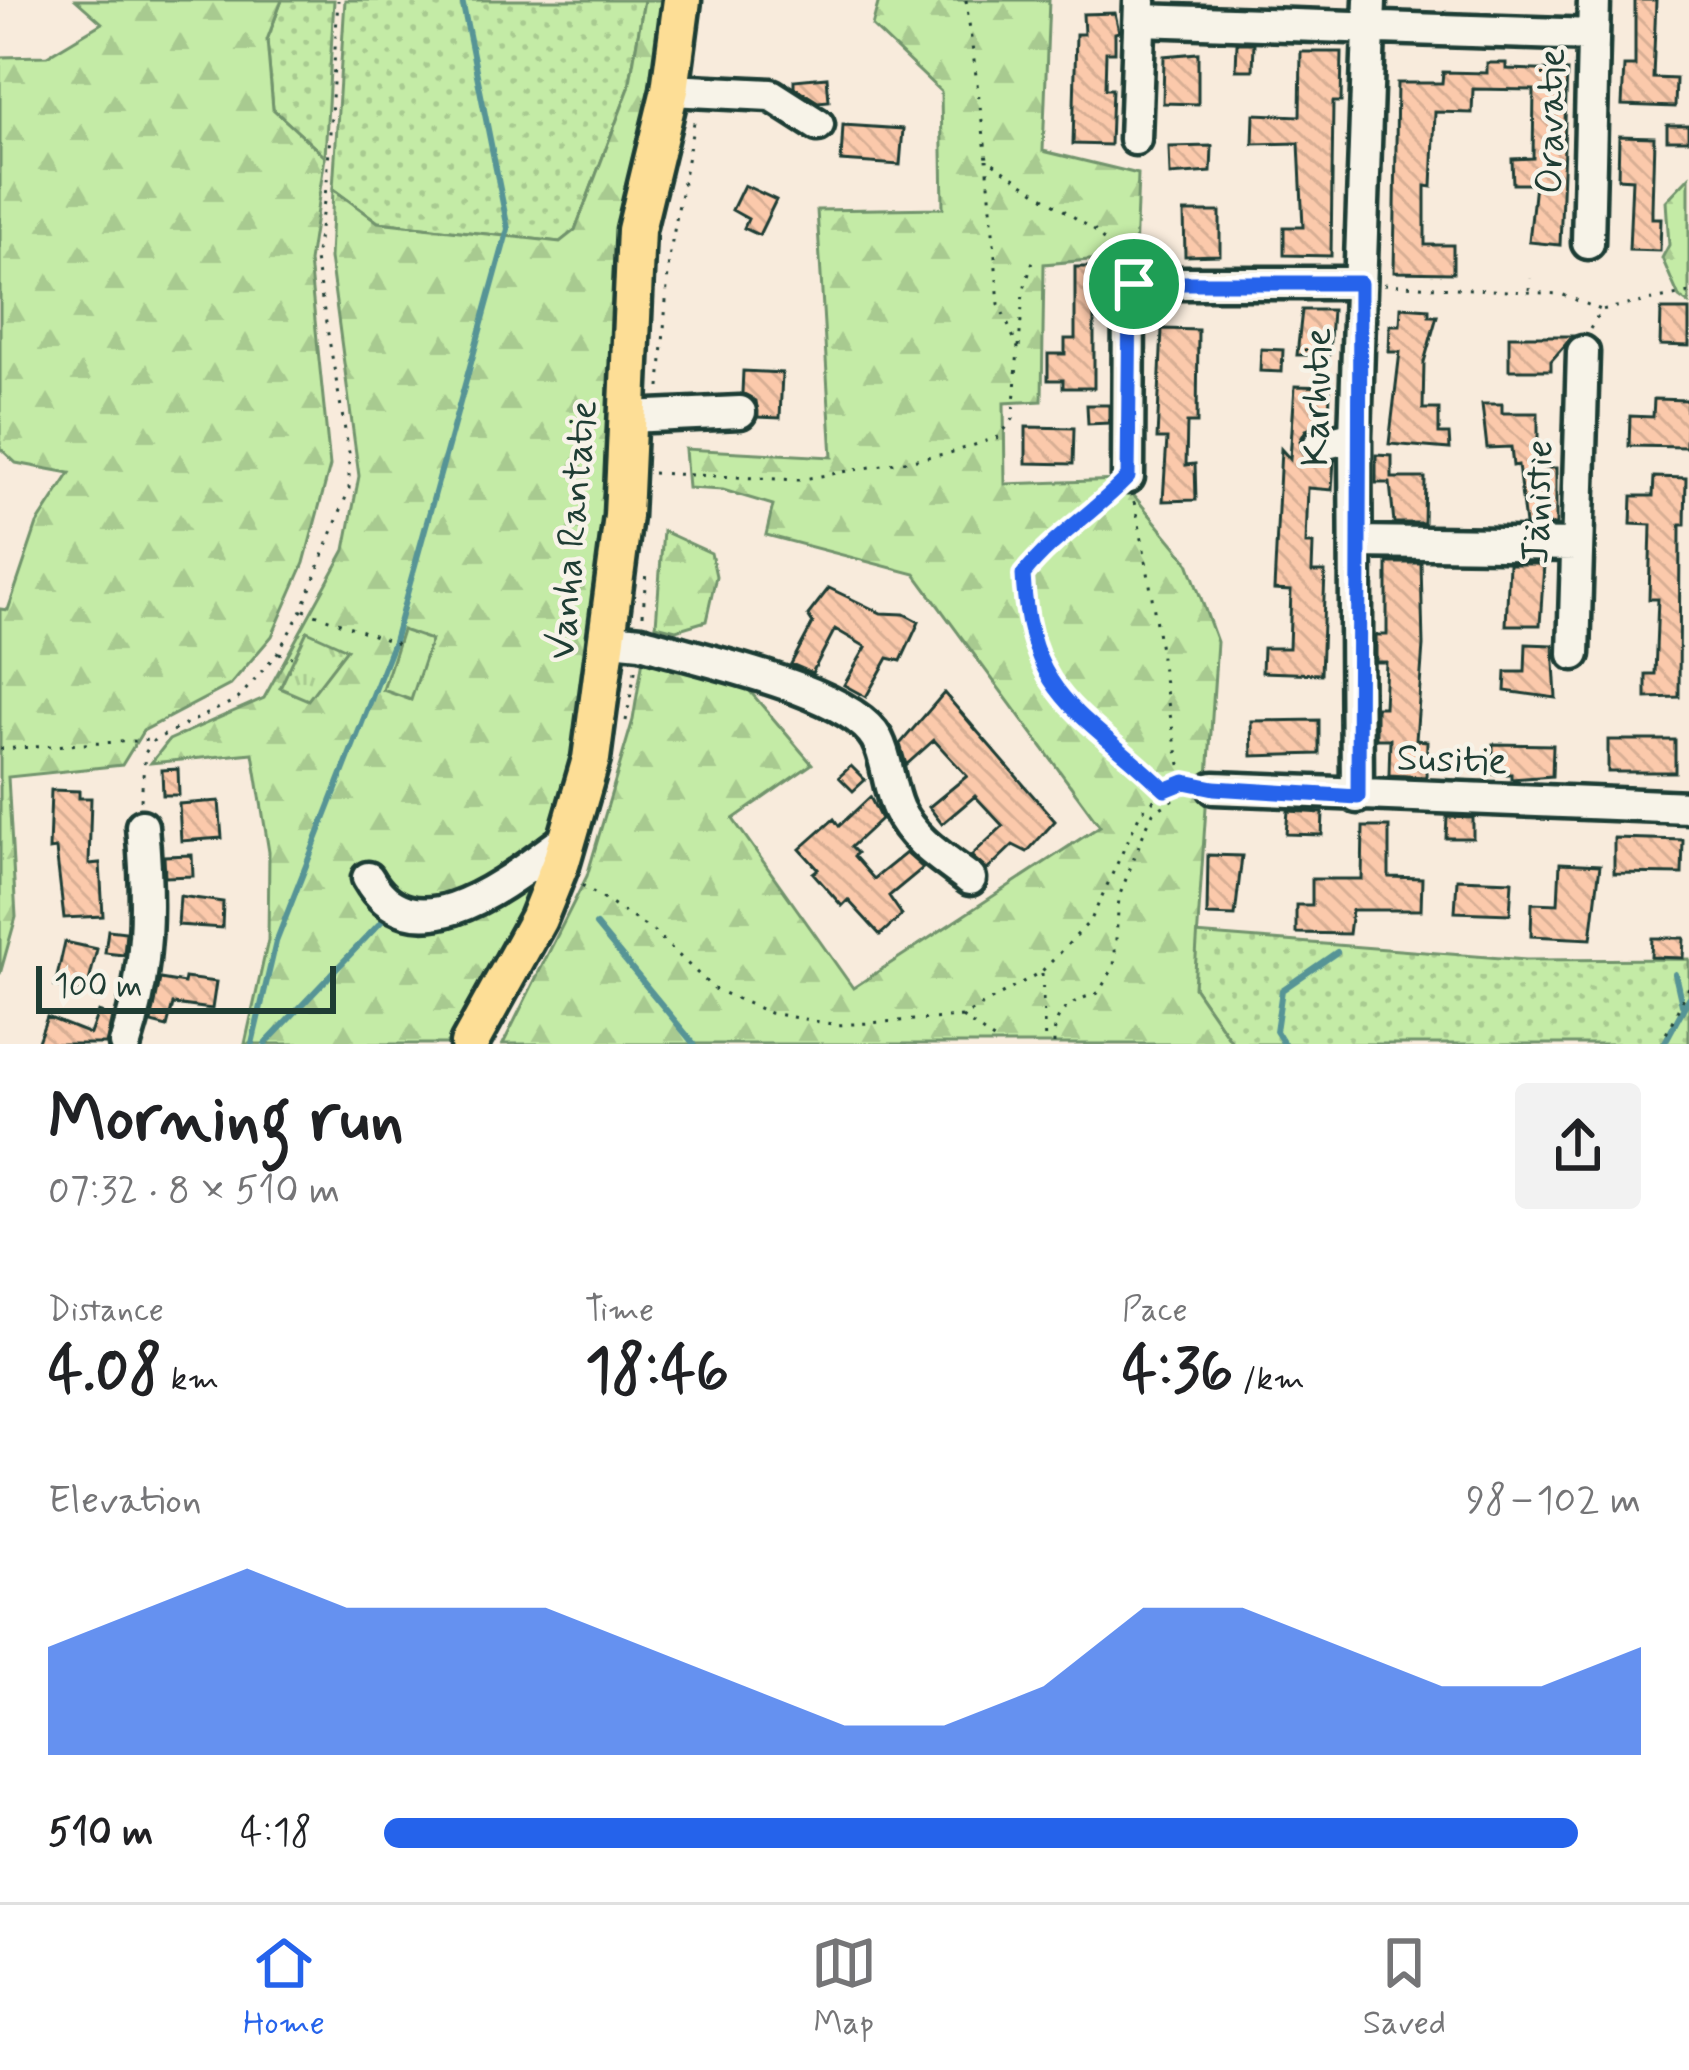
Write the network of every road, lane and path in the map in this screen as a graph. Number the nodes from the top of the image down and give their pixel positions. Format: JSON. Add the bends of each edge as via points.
{"nodes":[{"id":1,"x":338,"y":0,"type":"edge"},
{"id":2,"x":682,"y":0,"type":"edge"},
{"id":3,"x":965,"y":0,"type":"edge"},
{"id":4,"x":1594,"y":0,"type":"edge"},
{"id":5,"x":1140,"y":10,"type":"edge"},
{"id":6,"x":1370,"y":15,"type":"edge"},
{"id":7,"x":1592,"y":35,"type":"junction"},
{"id":8,"x":670,"y":90,"type":"junction"},
{"id":9,"x":818,"y":124,"type":"dead end"},
{"id":10,"x":1135,"y":140,"type":"dead end"},
{"id":11,"x":987,"y":159,"type":"junction"},
{"id":12,"x":1588,"y":243,"type":"dead end"},
{"id":13,"x":1034,"y":261,"type":"dead end"},
{"id":14,"x":1530,"y":278,"type":"dead end"},
{"id":15,"x":1360,"y":283,"type":"junction"},
{"id":16,"x":1134,"y":284,"type":"junction"},
{"id":17,"x":1529,"y":292,"type":"junction"},
{"id":18,"x":1689,"y":293,"type":"edge"},
{"id":19,"x":1601,"y":310,"type":"junction"},
{"id":20,"x":1018,"y":349,"type":"junction"},
{"id":21,"x":1583,"y":352,"type":"joint"},
{"id":22,"x":740,"y":412,"type":"dead end"},
{"id":23,"x":628,"y":417,"type":"junction"},
{"id":24,"x":1355,"y":436,"type":"junction"},
{"id":25,"x":1319,"y":445,"type":"dead end"},
{"id":26,"x":653,"y":473,"type":"dead end"},
{"id":27,"x":1128,"y":477,"type":"junction"},
{"id":28,"x":1356,"y":542,"type":"junction"},
{"id":29,"x":1577,"y":544,"type":"junction"},
{"id":30,"x":302,"y":610,"type":"junction"},
{"id":31,"x":611,"y":639,"type":"junction"},
{"id":32,"x":398,"y":644,"type":"dead end"},
{"id":33,"x":278,"y":652,"type":"junction"},
{"id":34,"x":1574,"y":654,"type":"dead end"},
{"id":35,"x":292,"y":657,"type":"dead end"},
{"id":36,"x":154,"y":740,"type":"junction"},
{"id":37,"x":0,"y":749,"type":"edge"},
{"id":38,"x":1199,"y":785,"type":"junction"},
{"id":39,"x":1165,"y":790,"type":"junction"},
{"id":40,"x":1358,"y":797,"type":"junction"},
{"id":41,"x":1689,"y":807,"type":"edge"},
{"id":42,"x":142,"y":826,"type":"joint"},
{"id":43,"x":569,"y":837,"type":"junction"},
{"id":44,"x":368,"y":878,"type":"dead end"},
{"id":45,"x":970,"y":879,"type":"dead end"},
{"id":46,"x":580,"y":884,"type":"dead end"},
{"id":47,"x":1042,"y":970,"type":"junction"},
{"id":48,"x":1689,"y":986,"type":"edge"},
{"id":49,"x":962,"y":1017,"type":"junction"},
{"id":50,"x":125,"y":1044,"type":"edge"},
{"id":51,"x":470,"y":1044,"type":"edge"},
{"id":52,"x":999,"y":1044,"type":"edge"},
{"id":53,"x":1045,"y":1044,"type":"edge"},
{"id":54,"x":1054,"y":1044,"type":"edge"},
{"id":55,"x":1661,"y":1044,"type":"edge"}],
"edges":[{"from":1,"to":30,"type":"path","via":[[316,260],[349,489]]},
{"from":2,"to":8,"type":"main road","name":"Vanha Rantatie"},
{"from":3,"to":11,"type":"path"},
{"from":4,"to":7,"type":"street","name":"Oravatie"},
{"from":5,"to":6,"type":"street"},
{"from":5,"to":10,"type":"street"},
{"from":6,"to":7,"type":"street"},
{"from":6,"to":15,"type":"street","name":"Karhutie"},
{"from":7,"to":12,"type":"street","name":"Oravatie"},
{"from":8,"to":9,"type":"street","via":[[771,95]]},
{"from":8,"to":23,"type":"main road","name":"Vanha Rantatie","via":[[636,230]]},
{"from":11,"to":16,"type":"path","via":[[1098,233]]},
{"from":11,"to":20,"type":"path","via":[[999,304]]},
{"from":13,"to":20,"type":"path"},
{"from":14,"to":17,"type":"path"},
{"from":15,"to":16,"type":"street"},
{"from":15,"to":17,"type":"path"},
{"from":15,"to":24,"type":"street","name":"Karhutie"},
{"from":16,"to":27,"type":"street"},
{"from":17,"to":19,"type":"path"},
{"from":18,"to":19,"type":"path"},
{"from":19,"to":21,"type":"path"},
{"from":20,"to":26,"type":"path","via":[[1013,419],[999,437],[798,480]]},
{"from":21,"to":29,"type":"street","name":"Jänistie"},
{"from":22,"to":23,"type":"street"},
{"from":23,"to":31,"type":"main road","name":"Vanha Rantatie"},
{"from":24,"to":25,"type":"street"},
{"from":24,"to":28,"type":"street","name":"Karhutie"},
{"from":27,"to":38,"type":"path","via":[[1149,564],[1166,714]]},
{"from":27,"to":39,"type":"path","via":[[1096,512],[1052,539],[1023,575],[1025,625],[1066,705]]},
{"from":28,"to":29,"type":"street"},
{"from":28,"to":40,"type":"street","name":"Karhutie"},
{"from":29,"to":34,"type":"street","name":"Jänistie"},
{"from":30,"to":32,"type":"path"},
{"from":30,"to":33,"type":"path"},
{"from":31,"to":43,"type":"main road","name":"Vanha Rantatie"},
{"from":31,"to":45,"type":"street","via":[[641,642],[856,716],[877,738],[898,811],[921,841]]},
{"from":33,"to":35,"type":"path"},
{"from":33,"to":36,"type":"path","via":[[238,699]]},
{"from":36,"to":37,"type":"path"},
{"from":36,"to":42,"type":"path","via":[[146,753]]},
{"from":38,"to":39,"type":"path"},
{"from":38,"to":40,"type":"street","name":"Susitie"},
{"from":38,"to":54,"type":"path","via":[[1153,813],[1119,897],[1114,967],[1098,993],[1067,1003],[1054,1024]]},
{"from":39,"to":47,"type":"path","via":[[1141,812],[1090,920]]},
{"from":40,"to":41,"type":"street","name":"Susitie"},
{"from":42,"to":50,"type":"street","via":[[149,924]]},
{"from":43,"to":44,"type":"street","via":[[476,901],[445,910],[391,908]]},
{"from":43,"to":51,"type":"main road","name":"Vanha Rantatie","via":[[538,919]]},
{"from":46,"to":49,"type":"path","via":[[652,931],[714,989],[770,1013],[837,1024]]},
{"from":47,"to":49,"type":"path"},
{"from":47,"to":53,"type":"path"},
{"from":48,"to":55,"type":"path"},
{"from":49,"to":52,"type":"path"}]}
